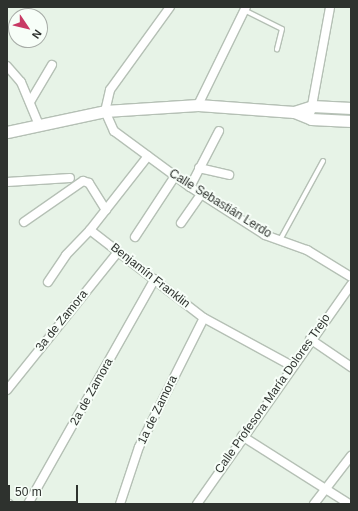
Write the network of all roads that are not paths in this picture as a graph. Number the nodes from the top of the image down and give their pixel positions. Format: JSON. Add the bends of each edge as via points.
{"nodes":[{"id":1,"x":170,"y":7,"type":"edge"},
{"id":2,"x":330,"y":7,"type":"edge"},
{"id":3,"x":245,"y":9,"type":"edge"},
{"id":4,"x":277,"y":49,"type":"dead end"},
{"id":5,"x":7,"y":66,"type":"edge"},
{"id":6,"x":52,"y":66,"type":"dead end"},
{"id":7,"x":30,"y":102,"type":"junction"},
{"id":8,"x":198,"y":105,"type":"junction"},
{"id":9,"x":312,"y":106,"type":"junction"},
{"id":10,"x":351,"y":108,"type":"edge"},
{"id":11,"x":105,"y":111,"type":"junction"},
{"id":12,"x":294,"y":112,"type":"junction"},
{"id":13,"x":311,"y":119,"type":"junction"},
{"id":14,"x":351,"y":122,"type":"edge"},
{"id":15,"x":39,"y":125,"type":"junction"},
{"id":16,"x":219,"y":131,"type":"dead end"},
{"id":17,"x":7,"y":132,"type":"edge"},
{"id":18,"x":148,"y":156,"type":"junction"},
{"id":19,"x":323,"y":161,"type":"dead end"},
{"id":20,"x":199,"y":168,"type":"junction"},
{"id":21,"x":229,"y":175,"type":"dead end"},
{"id":22,"x":175,"y":176,"type":"junction"},
{"id":23,"x":70,"y":178,"type":"dead end"},
{"id":24,"x":7,"y":182,"type":"edge"},
{"id":25,"x":190,"y":187,"type":"junction"},
{"id":26,"x":201,"y":194,"type":"junction"},
{"id":27,"x":106,"y":210,"type":"junction"},
{"id":28,"x":24,"y":222,"type":"dead end"},
{"id":29,"x":181,"y":223,"type":"dead end"},
{"id":30,"x":90,"y":230,"type":"junction"},
{"id":31,"x":135,"y":237,"type":"dead end"},
{"id":32,"x":280,"y":240,"type":"junction"},
{"id":33,"x":118,"y":252,"type":"junction"},
{"id":34,"x":351,"y":277,"type":"edge"},
{"id":35,"x":154,"y":279,"type":"junction"},
{"id":36,"x":48,"y":282,"type":"dead end"},
{"id":37,"x":351,"y":285,"type":"edge"},
{"id":38,"x":204,"y":318,"type":"junction"},
{"id":39,"x":310,"y":339,"type":"junction"},
{"id":40,"x":292,"y":366,"type":"junction"},
{"id":41,"x":351,"y":366,"type":"edge"},
{"id":42,"x":7,"y":390,"type":"edge"},
{"id":43,"x":242,"y":436,"type":"junction"},
{"id":44,"x":351,"y":456,"type":"edge"},
{"id":45,"x":326,"y":488,"type":"junction"},
{"id":46,"x":28,"y":504,"type":"edge"},
{"id":47,"x":120,"y":504,"type":"edge"},
{"id":48,"x":197,"y":504,"type":"edge"},
{"id":49,"x":314,"y":504,"type":"edge"},
{"id":50,"x":350,"y":504,"type":"edge"}],
"edges":[{"from":1,"to":11,"type":"street","via":[[110,90]]},
{"from":2,"to":9,"type":"street"},
{"from":3,"to":4,"type":"lane","via":[[282,29]]},
{"from":3,"to":8,"type":"street"},
{"from":5,"to":7,"type":"street"},
{"from":6,"to":7,"type":"street"},
{"from":7,"to":15,"type":"street"},
{"from":8,"to":11,"type":"street"},
{"from":8,"to":12,"type":"street"},
{"from":9,"to":10,"type":"street"},
{"from":9,"to":12,"type":"street"},
{"from":9,"to":13,"type":"street"},
{"from":11,"to":15,"type":"street"},
{"from":11,"to":18,"type":"street","name":"Calle Sebastián Lerdo","via":[[114,131]]},
{"from":12,"to":13,"type":"street"},
{"from":13,"to":14,"type":"street"},
{"from":15,"to":17,"type":"street"},
{"from":16,"to":20,"type":"street"},
{"from":18,"to":22,"type":"street","name":"Calle Sebastián Lerdo"},
{"from":18,"to":27,"type":"street"},
{"from":19,"to":32,"type":"lane"},
{"from":20,"to":21,"type":"street"},
{"from":20,"to":25,"type":"street"},
{"from":22,"to":25,"type":"street","name":"Calle Sebastián Lerdo"},
{"from":22,"to":31,"type":"street"},
{"from":23,"to":24,"type":"street"},
{"from":25,"to":26,"type":"street","name":"Calle Sebastián Lerdo"},
{"from":26,"to":29,"type":"street"},
{"from":26,"to":32,"type":"street","name":"Calle Sebastián Lerdo","via":[[265,234]]},
{"from":27,"to":28,"type":"street","via":[[89,183],[83,181]]},
{"from":27,"to":30,"type":"street"},
{"from":30,"to":33,"type":"street","name":"Benjamín Franklin"},
{"from":30,"to":36,"type":"street","via":[[66,254]]},
{"from":32,"to":34,"type":"street","name":"Calle Sebastián Lerdo","via":[[306,250]]},
{"from":33,"to":35,"type":"street","name":"Benjamín Franklin"},
{"from":33,"to":42,"type":"street","name":"3a de Zamora"},
{"from":35,"to":38,"type":"street","name":"Benjamín Franklin"},
{"from":35,"to":46,"type":"street","name":"2a de Zamora"},
{"from":37,"to":39,"type":"street","name":"Calle Profesora María Dolores Trejo"},
{"from":38,"to":40,"type":"street","name":"Benjamín Franklin"},
{"from":38,"to":47,"type":"street","name":"1a de Zamora","via":[[139,447]]},
{"from":39,"to":40,"type":"street","name":"Calle Profesora María Dolores Trejo"},
{"from":39,"to":41,"type":"street"},
{"from":40,"to":43,"type":"street","name":"Calle Profesora María Dolores Trejo"},
{"from":43,"to":45,"type":"street"},
{"from":43,"to":48,"type":"street","name":"Calle Profesora María Dolores Trejo"},
{"from":44,"to":45,"type":"street"},
{"from":45,"to":49,"type":"street"},
{"from":45,"to":50,"type":"street"}]}
